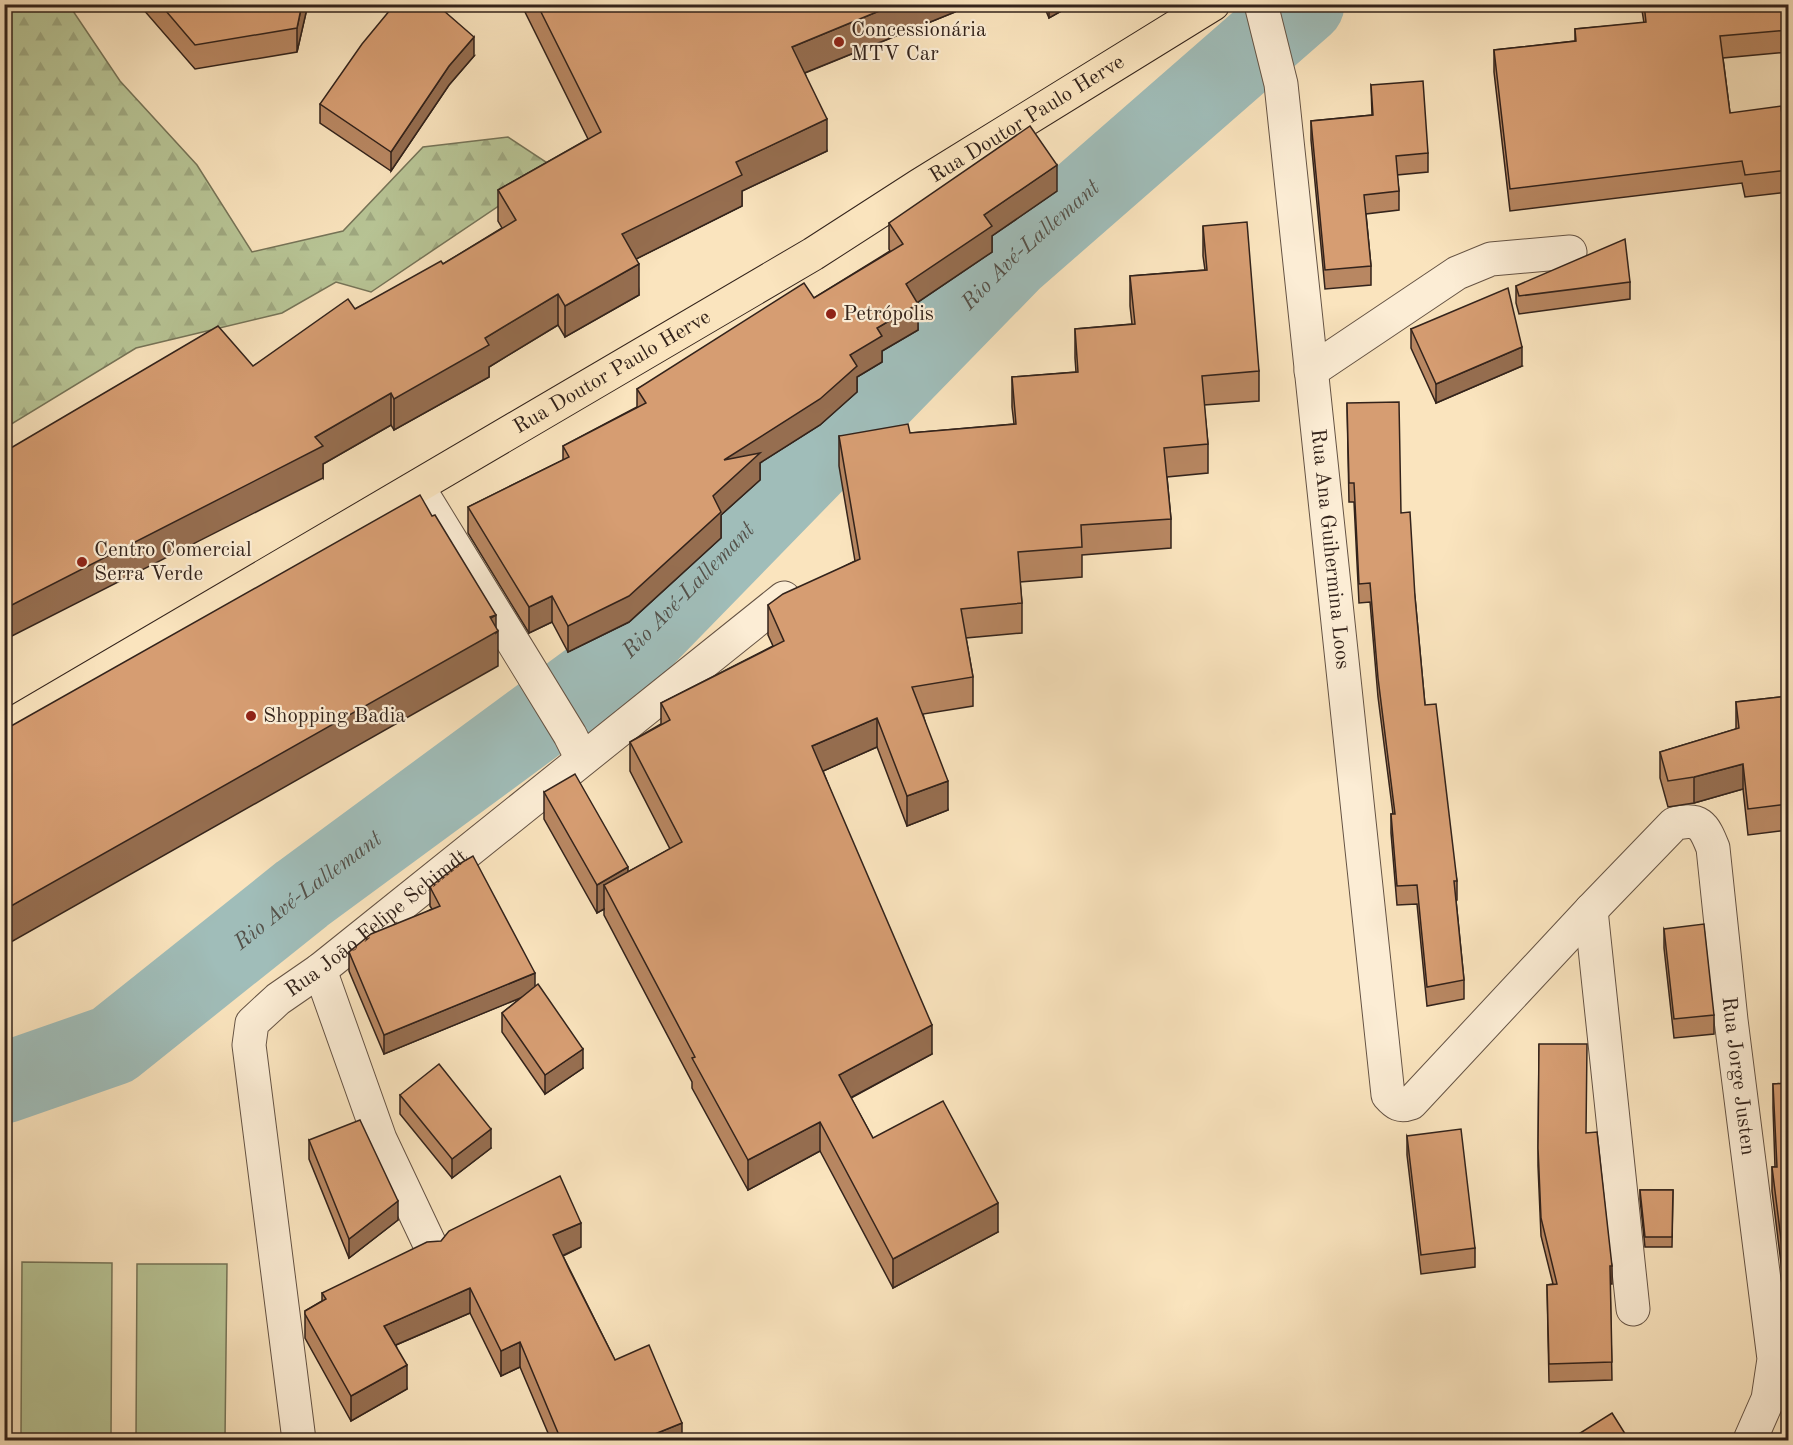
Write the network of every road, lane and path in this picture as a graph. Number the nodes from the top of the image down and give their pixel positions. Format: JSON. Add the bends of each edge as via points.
{"nodes":[{"id":1,"x":1213,"y":4,"type":"edge"},
{"id":2,"x":1263,"y":10,"type":"edge"},
{"id":3,"x":1570,"y":252,"type":"dead end"},
{"id":4,"x":1311,"y":371,"type":"junction"},
{"id":5,"x":418,"y":487,"type":"junction"},
{"id":6,"x":784,"y":598,"type":"edge"},
{"id":7,"x":4,"y":729,"type":"edge"},
{"id":8,"x":576,"y":747,"type":"junction"},
{"id":9,"x":1591,"y":910,"type":"junction"},
{"id":10,"x":321,"y":970,"type":"junction"},
{"id":11,"x":432,"y":1249,"type":"edge"},
{"id":12,"x":1633,"y":1308,"type":"dead end"},
{"id":13,"x":1781,"y":1358,"type":"edge"},
{"id":14,"x":299,"y":1440,"type":"edge"},
{"id":15,"x":1750,"y":1440,"type":"edge"}],
"edges":[{"from":1,"to":5,"type":"main road","name":"Rua Doutor Paulo Herve","via":[[813,254]]},
{"from":2,"to":4,"type":"street","name":"Rua Ana Guihermina Loos","via":[[1281,84]]},
{"from":3,"to":4,"type":"street","via":[[1491,259],[1456,273]]},
{"from":4,"to":9,"type":"street","name":"Rua Ana Guihermina Loos","via":[[1388,1095],[1395,1104],[1411,1104]]},
{"from":5,"to":7,"type":"main road","name":"Rua Doutor Paulo Herve"},
{"from":5,"to":8,"type":"street"},
{"from":6,"to":8,"type":"street","name":"Rua João Felipe Schimdt"},
{"from":8,"to":10,"type":"street","name":"Rua João Felipe Schimdt"},
{"from":9,"to":12,"type":"street"},
{"from":9,"to":13,"type":"street","name":"Rua Jorge Justen","via":[[1674,824],[1698,823],[1706,830],[1713,848],[1731,1020]]},
{"from":10,"to":11,"type":"street","via":[[380,1139]]},
{"from":10,"to":14,"type":"street","name":"Rua João Felipe Schimdt","via":[[278,999],[252,1023],[249,1045]]},
{"from":13,"to":15,"type":"street","name":"Rua Jorge Justen"}]}
